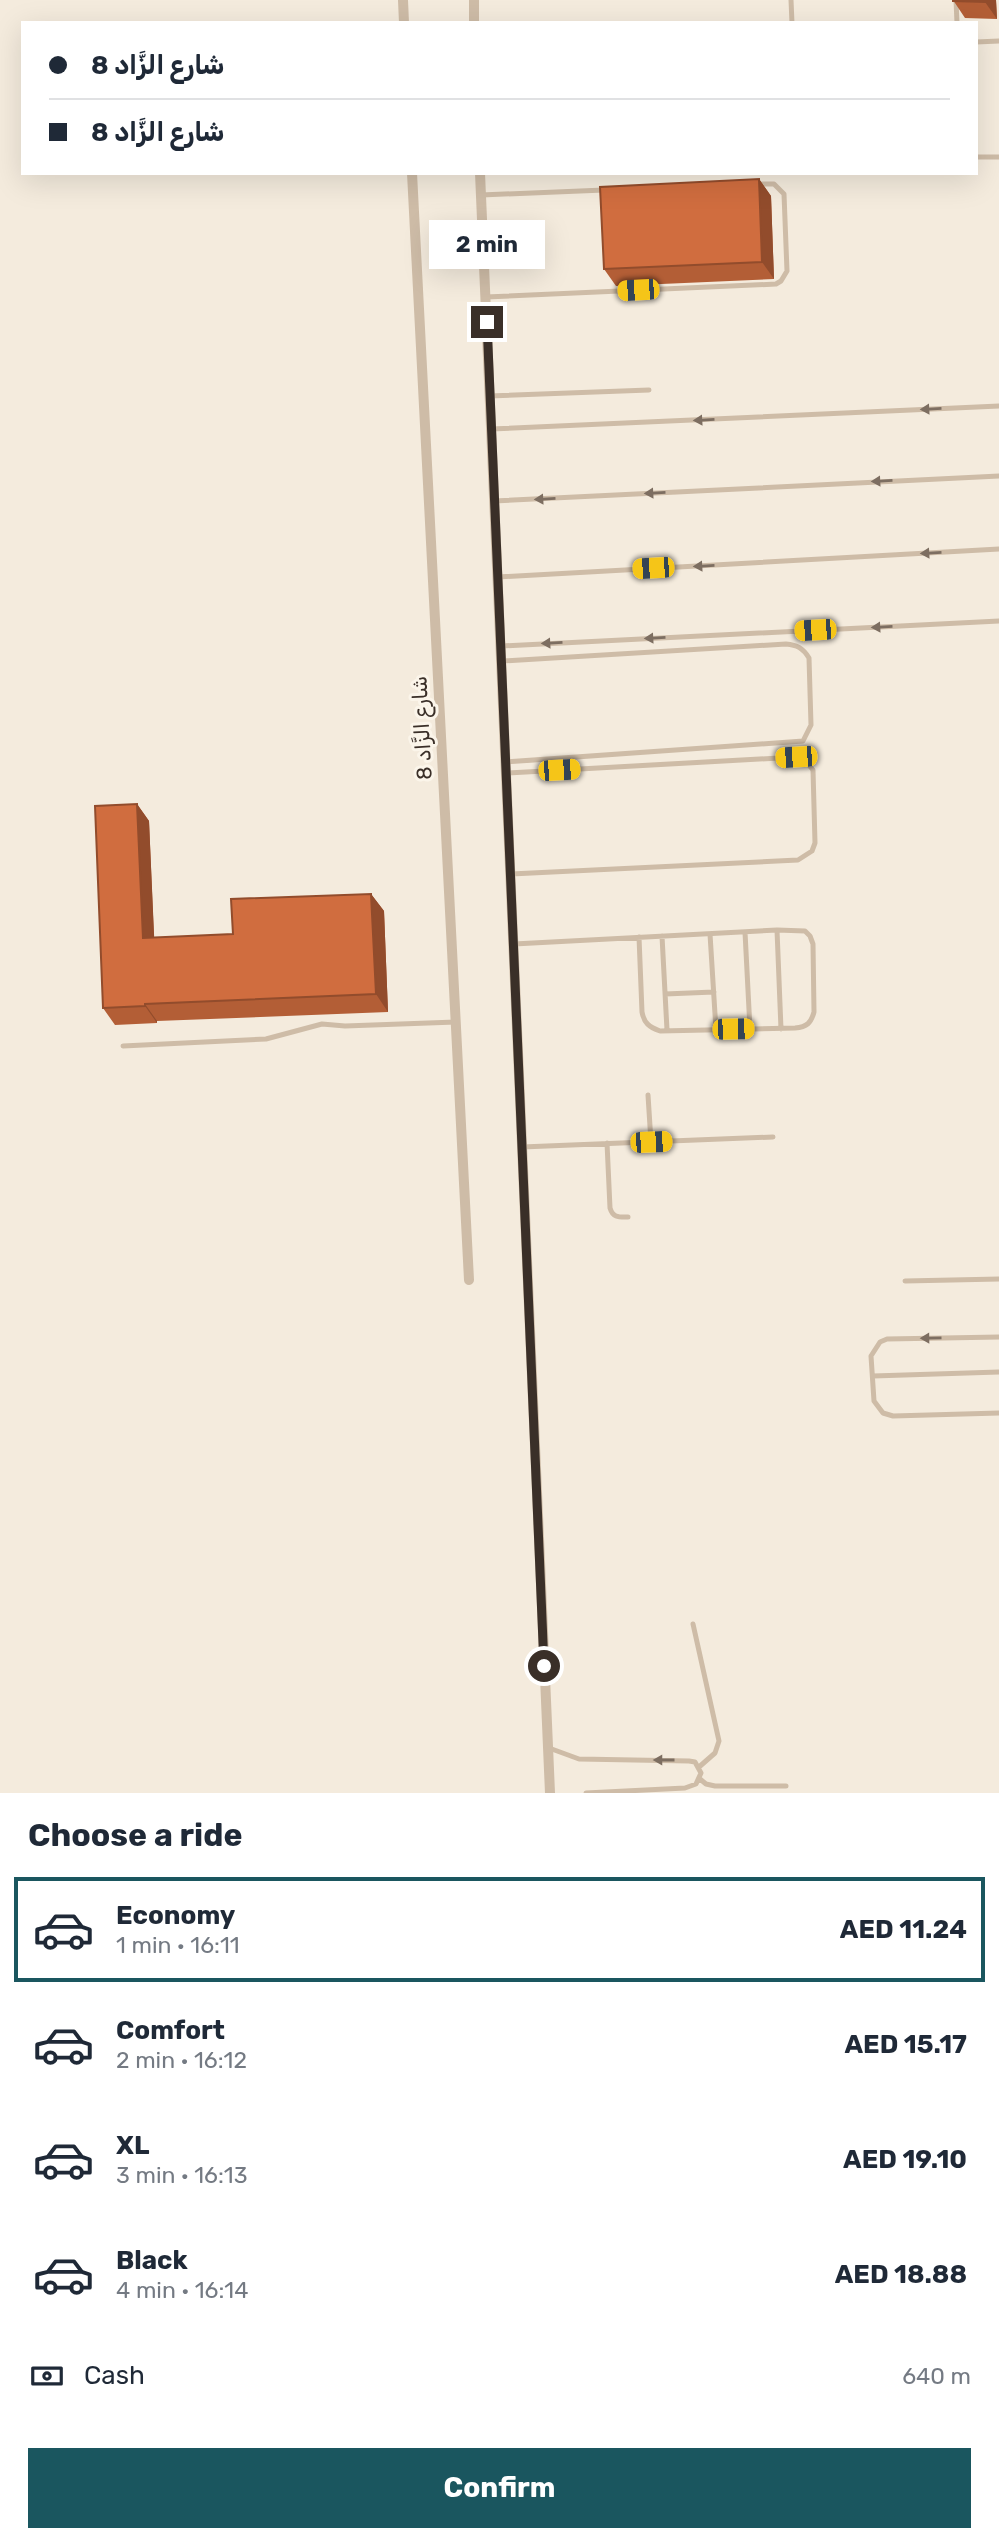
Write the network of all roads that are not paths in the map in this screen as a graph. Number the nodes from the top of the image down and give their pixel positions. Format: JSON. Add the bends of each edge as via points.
{"nodes":[{"id":1,"x":403,"y":0,"type":"edge"},
{"id":2,"x":474,"y":0,"type":"edge"},
{"id":3,"x":791,"y":0,"type":"edge"},
{"id":4,"x":956,"y":0,"type":"edge"},
{"id":5,"x":404,"y":21,"type":"edge"},
{"id":6,"x":474,"y":21,"type":"edge"},
{"id":7,"x":792,"y":21,"type":"edge"},
{"id":8,"x":957,"y":21,"type":"edge"},
{"id":9,"x":978,"y":41,"type":"edge"},
{"id":10,"x":999,"y":41,"type":"edge"},
{"id":11,"x":978,"y":158,"type":"edge"},
{"id":12,"x":999,"y":158,"type":"edge"},
{"id":13,"x":412,"y":175,"type":"edge"},
{"id":14,"x":481,"y":175,"type":"edge"},
{"id":15,"x":755,"y":184,"type":"edge"},
{"id":16,"x":616,"y":190,"type":"edge"},
{"id":17,"x":481,"y":195,"type":"junction"},
{"id":18,"x":486,"y":297,"type":"junction"},
{"id":19,"x":649,"y":390,"type":"dead end"},
{"id":20,"x":489,"y":396,"type":"junction"},
{"id":21,"x":999,"y":406,"type":"edge"},
{"id":22,"x":491,"y":429,"type":"junction"},
{"id":23,"x":999,"y":475,"type":"edge"},
{"id":24,"x":494,"y":501,"type":"junction"},
{"id":25,"x":999,"y":549,"type":"edge"},
{"id":26,"x":498,"y":577,"type":"junction"},
{"id":27,"x":999,"y":621,"type":"edge"},
{"id":28,"x":501,"y":646,"type":"junction"},
{"id":29,"x":502,"y":661,"type":"junction"},
{"id":30,"x":507,"y":767,"type":"junction"},
{"id":31,"x":511,"y":874,"type":"junction"},
{"id":32,"x":777,"y":930,"type":"junction"},
{"id":33,"x":744,"y":932,"type":"junction"},
{"id":34,"x":710,"y":934,"type":"junction"},
{"id":35,"x":663,"y":936,"type":"junction"},
{"id":36,"x":639,"y":937,"type":"junction"},
{"id":37,"x":514,"y":944,"type":"junction"},
{"id":38,"x":714,"y":992,"type":"junction"},
{"id":39,"x":665,"y":994,"type":"junction"},
{"id":40,"x":456,"y":1022,"type":"junction"},
{"id":41,"x":750,"y":1029,"type":"junction"},
{"id":42,"x":781,"y":1029,"type":"junction"},
{"id":43,"x":667,"y":1030,"type":"junction"},
{"id":44,"x":716,"y":1030,"type":"junction"},
{"id":45,"x":123,"y":1046,"type":"dead end"},
{"id":46,"x":648,"y":1095,"type":"dead end"},
{"id":47,"x":773,"y":1137,"type":"dead end"},
{"id":48,"x":651,"y":1142,"type":"junction"},
{"id":49,"x":607,"y":1143,"type":"junction"},
{"id":50,"x":522,"y":1147,"type":"junction"},
{"id":51,"x":628,"y":1217,"type":"dead end"},
{"id":52,"x":999,"y":1279,"type":"edge"},
{"id":53,"x":469,"y":1280,"type":"dead end"},
{"id":54,"x":905,"y":1281,"type":"dead end"},
{"id":55,"x":999,"y":1337,"type":"edge"},
{"id":56,"x":999,"y":1372,"type":"edge"},
{"id":57,"x":873,"y":1376,"type":"junction"},
{"id":58,"x":999,"y":1413,"type":"edge"},
{"id":59,"x":694,"y":1624,"type":"dead end"},
{"id":60,"x":548,"y":1748,"type":"junction"},
{"id":61,"x":699,"y":1767,"type":"junction"},
{"id":62,"x":700,"y":1779,"type":"junction"},
{"id":63,"x":786,"y":1786,"type":"dead end"},
{"id":64,"x":550,"y":1793,"type":"edge"},
{"id":65,"x":586,"y":1793,"type":"edge"}],
"edges":[{"from":1,"to":5,"type":"street"},
{"from":2,"to":6,"type":"street"},
{"from":3,"to":7,"type":"lane"},
{"from":4,"to":8,"type":"lane"},
{"from":9,"to":10,"type":"lane"},
{"from":11,"to":12,"type":"lane"},
{"from":13,"to":40,"type":"street","name":"شارع الزَّاد 8"},
{"from":14,"to":17,"type":"street"},
{"from":15,"to":18,"type":"lane","via":[[774,184],[784,194],[787,271],[776,284]]},
{"from":16,"to":17,"type":"lane"},
{"from":17,"to":18,"type":"street"},
{"from":18,"to":20,"type":"street"},
{"from":19,"to":20,"type":"lane"},
{"from":20,"to":22,"type":"street"},
{"from":21,"to":22,"type":"lane","one_way":true},
{"from":22,"to":24,"type":"street"},
{"from":23,"to":24,"type":"lane","one_way":true},
{"from":24,"to":26,"type":"street"},
{"from":25,"to":26,"type":"lane","one_way":true},
{"from":26,"to":28,"type":"street"},
{"from":27,"to":28,"type":"lane","one_way":true},
{"from":28,"to":29,"type":"street"},
{"from":29,"to":30,"type":"street"},
{"from":29,"to":30,"type":"lane","via":[[786,644],[796,645],[809,658],[811,725],[803,741]]},
{"from":30,"to":31,"type":"street"},
{"from":30,"to":31,"type":"lane","via":[[796,757],[813,770],[815,843],[812,851],[798,860]]},
{"from":31,"to":37,"type":"street"},
{"from":32,"to":33,"type":"lane"},
{"from":32,"to":42,"type":"lane"},
{"from":32,"to":42,"type":"lane","via":[[805,931],[813,944],[811,1022]]},
{"from":33,"to":34,"type":"lane"},
{"from":33,"to":41,"type":"lane"},
{"from":34,"to":35,"type":"lane"},
{"from":34,"to":38,"type":"lane"},
{"from":35,"to":36,"type":"lane"},
{"from":35,"to":39,"type":"lane"},
{"from":36,"to":37,"type":"lane"},
{"from":36,"to":43,"type":"lane","via":[[643,1020],[650,1027]]},
{"from":37,"to":50,"type":"street"},
{"from":38,"to":39,"type":"lane"},
{"from":38,"to":44,"type":"lane"},
{"from":39,"to":43,"type":"lane"},
{"from":40,"to":45,"type":"lane","via":[[322,1024],[257,1040]]},
{"from":40,"to":53,"type":"street","name":"شارع الزَّاد 8"},
{"from":41,"to":42,"type":"lane"},
{"from":41,"to":44,"type":"lane"},
{"from":43,"to":44,"type":"lane"},
{"from":46,"to":48,"type":"lane"},
{"from":47,"to":48,"type":"lane"},
{"from":48,"to":49,"type":"lane"},
{"from":49,"to":50,"type":"lane"},
{"from":49,"to":51,"type":"lane","via":[[612,1213]]},
{"from":50,"to":60,"type":"street"},
{"from":52,"to":54,"type":"lane"},
{"from":55,"to":57,"type":"lane","one_way":true,"via":[[887,1339],[871,1356]]},
{"from":56,"to":57,"type":"lane"},
{"from":57,"to":58,"type":"lane","via":[[874,1401],[893,1416]]},
{"from":59,"to":61,"type":"lane","via":[[719,1741],[715,1753]]},
{"from":61,"to":60,"type":"lane","one_way":true,"via":[[689,1760],[579,1759]]},
{"from":60,"to":64,"type":"street"},
{"from":61,"to":62,"type":"lane"},
{"from":62,"to":63,"type":"lane","via":[[715,1786]]},
{"from":62,"to":65,"type":"lane","via":[[685,1788]]}]}
